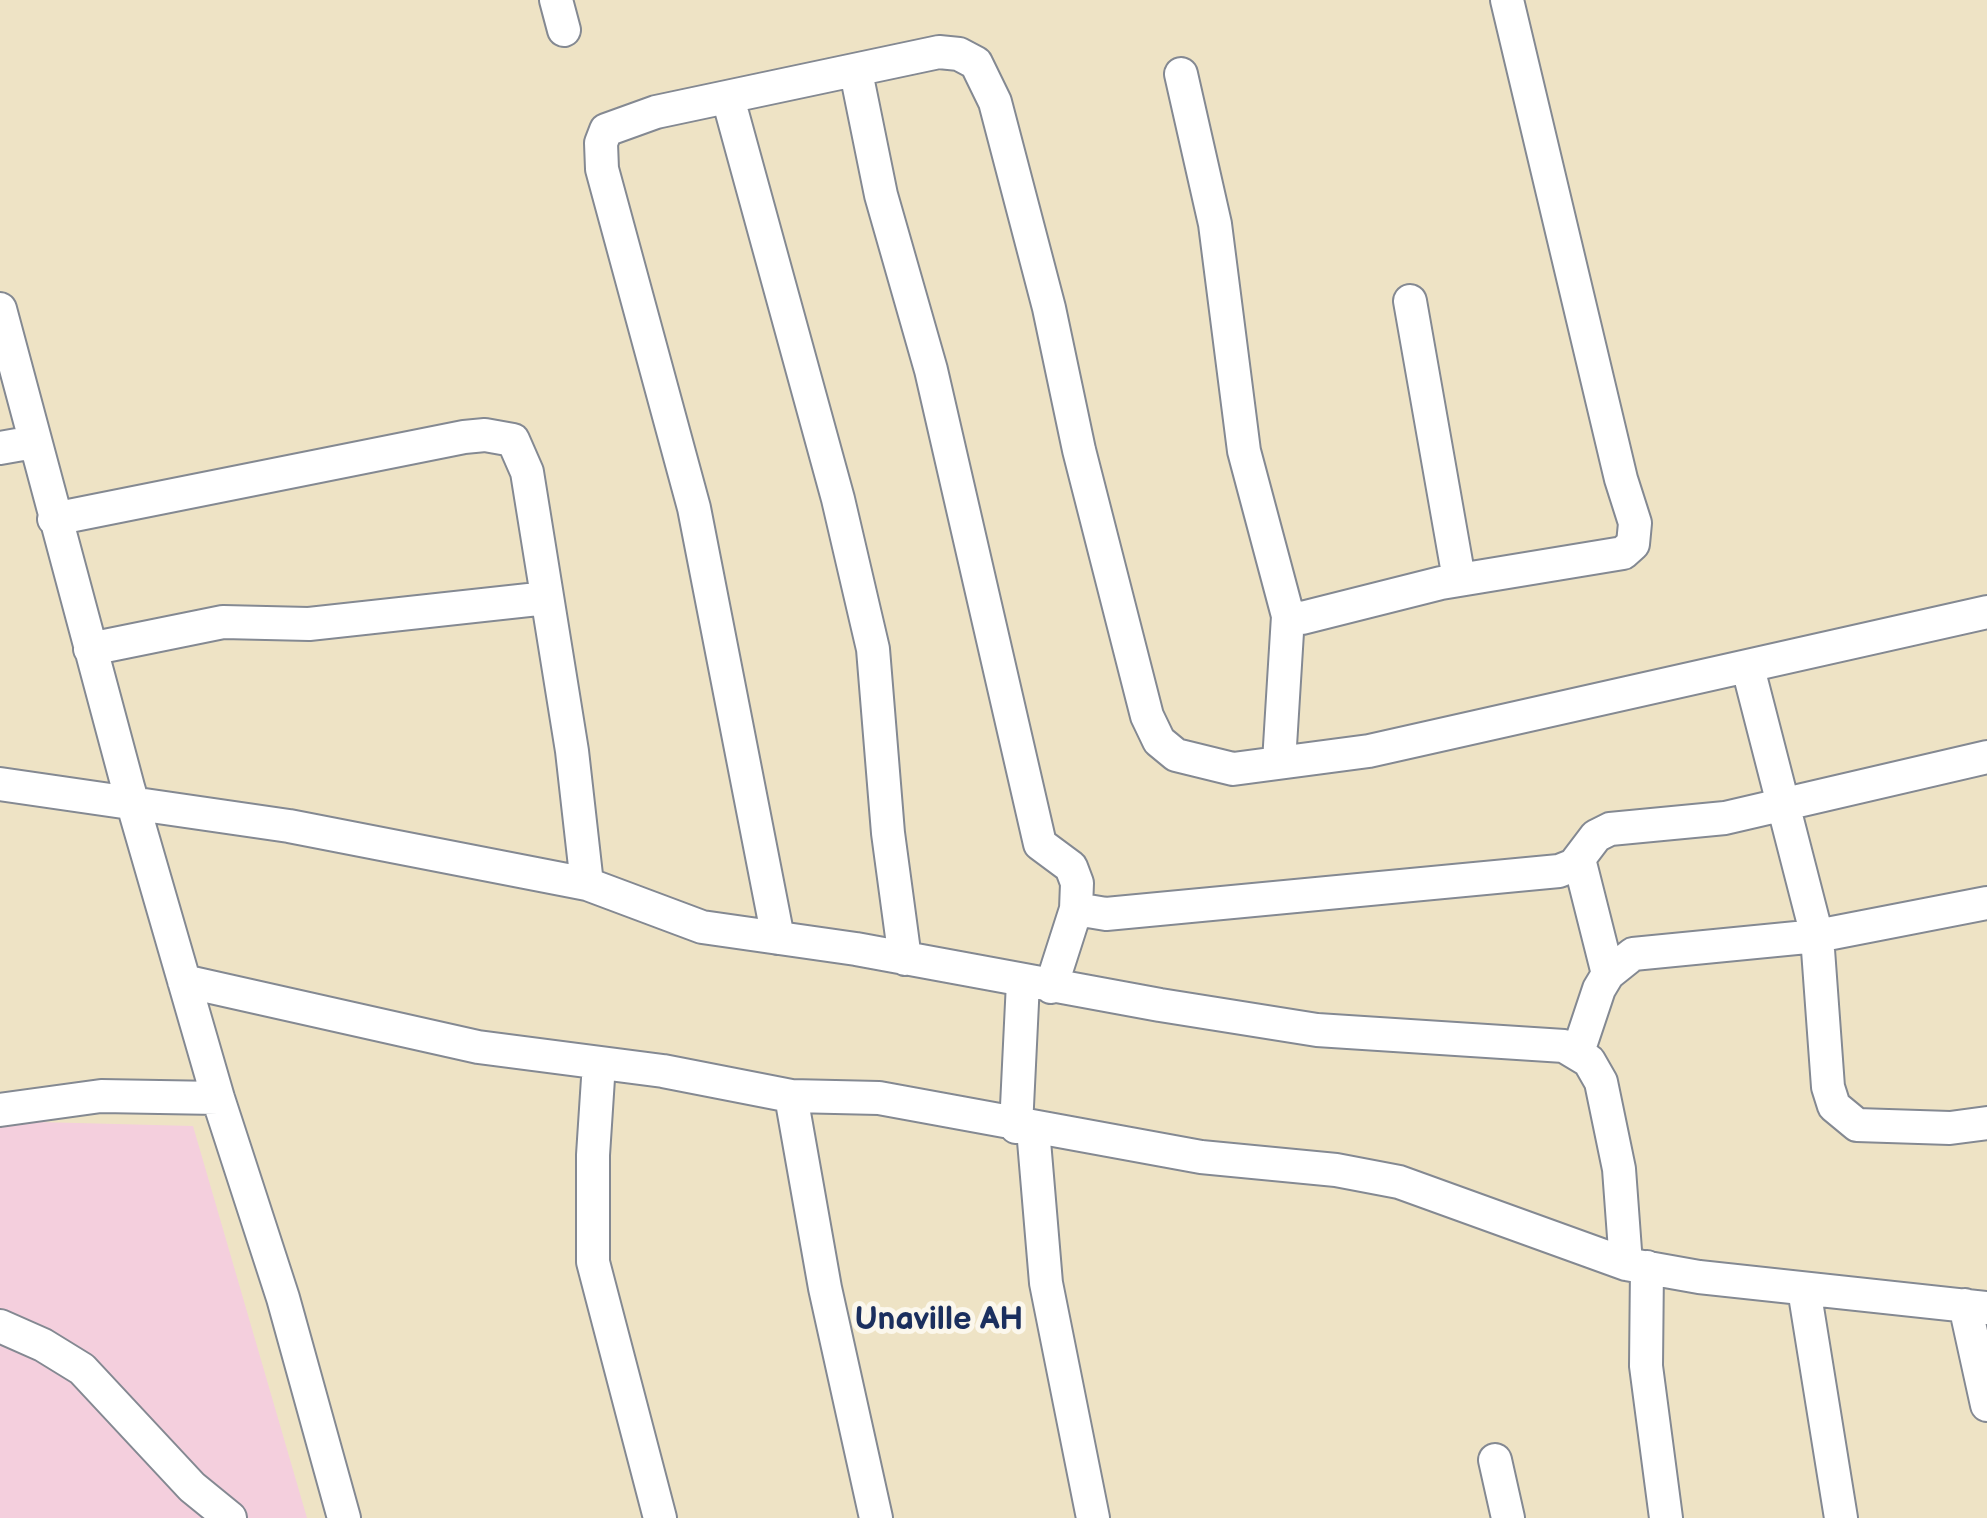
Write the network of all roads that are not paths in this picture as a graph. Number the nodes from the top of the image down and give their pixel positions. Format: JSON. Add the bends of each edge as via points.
{"nodes":[{"id":1,"x":1507,"y":0,"type":"edge"},
{"id":2,"x":856,"y":72,"type":"junction"},
{"id":3,"x":1181,"y":74,"type":"dead end"},
{"id":4,"x":728,"y":98,"type":"junction"},
{"id":5,"x":1410,"y":302,"type":"dead end"},
{"id":6,"x":0,"y":309,"type":"edge"},
{"id":7,"x":34,"y":442,"type":"junction"},
{"id":8,"x":0,"y":448,"type":"edge"},
{"id":9,"x":54,"y":519,"type":"junction"},
{"id":10,"x":1459,"y":580,"type":"junction"},
{"id":11,"x":548,"y":598,"type":"junction"},
{"id":12,"x":1987,"y":612,"type":"edge"},
{"id":13,"x":1288,"y":616,"type":"junction"},
{"id":14,"x":90,"y":648,"type":"junction"},
{"id":15,"x":1748,"y":668,"type":"junction"},
{"id":16,"x":1987,"y":756,"type":"edge"},
{"id":17,"x":1279,"y":762,"type":"junction"},
{"id":18,"x":0,"y":784,"type":"edge"},
{"id":19,"x":132,"y":802,"type":"junction"},
{"id":20,"x":1784,"y":805,"type":"junction"},
{"id":21,"x":1579,"y":858,"type":"junction"},
{"id":22,"x":587,"y":884,"type":"junction"},
{"id":23,"x":1987,"y":903,"type":"edge"},
{"id":24,"x":1076,"y":909,"type":"junction"},
{"id":25,"x":1817,"y":936,"type":"junction"},
{"id":26,"x":778,"y":938,"type":"junction"},
{"id":27,"x":905,"y":959,"type":"junction"},
{"id":28,"x":1608,"y":974,"type":"junction"},
{"id":29,"x":184,"y":980,"type":"junction"},
{"id":30,"x":1037,"y":985,"type":"junction"},
{"id":31,"x":1578,"y":1052,"type":"junction"},
{"id":32,"x":599,"y":1063,"type":"junction"},
{"id":33,"x":791,"y":1096,"type":"junction"},
{"id":34,"x":218,"y":1098,"type":"junction"},
{"id":35,"x":0,"y":1110,"type":"edge"},
{"id":36,"x":1987,"y":1123,"type":"edge"},
{"id":37,"x":1024,"y":1128,"type":"junction"},
{"id":38,"x":1636,"y":1266,"type":"junction"},
{"id":39,"x":1804,"y":1289,"type":"junction"},
{"id":40,"x":1976,"y":1307,"type":"edge"},
{"id":41,"x":0,"y":1326,"type":"edge"},
{"id":42,"x":1987,"y":1404,"type":"edge"},
{"id":43,"x":1495,"y":1460,"type":"dead end"},
{"id":44,"x":230,"y":1518,"type":"edge"},
{"id":45,"x":344,"y":1518,"type":"edge"},
{"id":46,"x":660,"y":1518,"type":"edge"},
{"id":47,"x":876,"y":1518,"type":"edge"},
{"id":48,"x":1093,"y":1518,"type":"edge"},
{"id":49,"x":1508,"y":1518,"type":"edge"},
{"id":50,"x":1666,"y":1518,"type":"edge"},
{"id":51,"x":1841,"y":1518,"type":"edge"}],
"edges":[{"from":1,"to":10,"type":"street","via":[[1636,530],[1623,554]]},
{"from":2,"to":4,"type":"street"},
{"from":2,"to":17,"type":"street","via":[[939,52],[959,54],[986,74],[1146,716],[1176,755],[1233,769]]},
{"from":2,"to":24,"type":"street","via":[[1040,844],[1071,867],[1080,895]]},
{"from":3,"to":13,"type":"street","via":[[1215,224],[1244,451]]},
{"from":4,"to":26,"type":"street","via":[[610,128],[601,157],[694,508]]},
{"from":4,"to":27,"type":"street","via":[[873,649]]},
{"from":5,"to":10,"type":"street"},
{"from":6,"to":7,"type":"street"},
{"from":7,"to":8,"type":"street"},
{"from":7,"to":9,"type":"street"},
{"from":9,"to":11,"type":"street","via":[[464,437],[502,436],[521,451],[527,472]]},
{"from":9,"to":14,"type":"street"},
{"from":10,"to":13,"type":"street"},
{"from":11,"to":14,"type":"street","via":[[309,624],[224,622]]},
{"from":11,"to":22,"type":"street"},
{"from":12,"to":15,"type":"street"},
{"from":13,"to":17,"type":"street"},
{"from":14,"to":19,"type":"street"},
{"from":15,"to":17,"type":"street","via":[[1369,751]]},
{"from":15,"to":20,"type":"street"},
{"from":16,"to":20,"type":"street"},
{"from":18,"to":19,"type":"street"},
{"from":19,"to":22,"type":"street"},
{"from":19,"to":29,"type":"street"},
{"from":20,"to":21,"type":"street","via":[[1610,830]]},
{"from":20,"to":25,"type":"street"},
{"from":21,"to":24,"type":"street","via":[[1558,871],[1125,912]]},
{"from":21,"to":28,"type":"street"},
{"from":22,"to":26,"type":"street","via":[[702,927]]},
{"from":23,"to":25,"type":"street"},
{"from":24,"to":30,"type":"street"},
{"from":25,"to":28,"type":"street","via":[[1634,954]]},
{"from":25,"to":36,"type":"street","via":[[1828,1087],[1842,1116],[1857,1126]]},
{"from":26,"to":27,"type":"street"},
{"from":27,"to":30,"type":"street"},
{"from":28,"to":31,"type":"street"},
{"from":29,"to":32,"type":"street","via":[[478,1047]]},
{"from":29,"to":34,"type":"street"},
{"from":30,"to":31,"type":"street","via":[[1318,1030]]},
{"from":30,"to":37,"type":"street"},
{"from":31,"to":38,"type":"street","via":[[1601,1082]]},
{"from":32,"to":33,"type":"street"},
{"from":32,"to":46,"type":"street","via":[[593,1262]]},
{"from":33,"to":37,"type":"street","via":[[879,1098]]},
{"from":33,"to":47,"type":"street"},
{"from":34,"to":35,"type":"street","via":[[100,1096]]},
{"from":34,"to":45,"type":"street"},
{"from":37,"to":38,"type":"street","via":[[1399,1182]]},
{"from":37,"to":48,"type":"street","via":[[1046,1284]]},
{"from":38,"to":39,"type":"street"},
{"from":38,"to":50,"type":"street"},
{"from":39,"to":40,"type":"street"},
{"from":39,"to":51,"type":"street"},
{"from":40,"to":42,"type":"street"},
{"from":41,"to":44,"type":"street","via":[[82,1370]]},
{"from":43,"to":49,"type":"street"}]}
